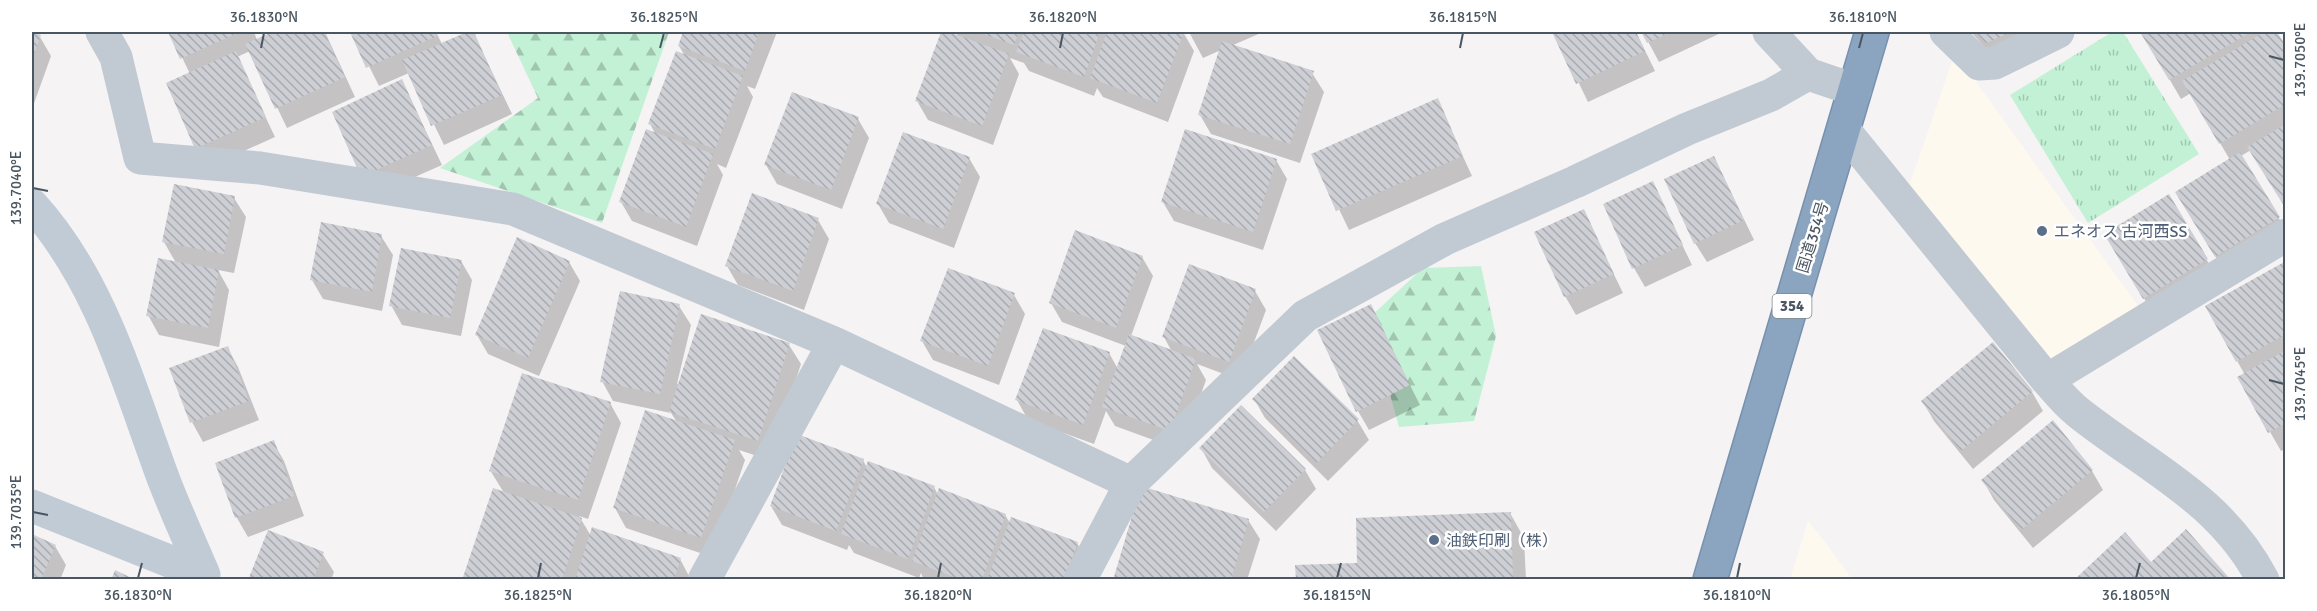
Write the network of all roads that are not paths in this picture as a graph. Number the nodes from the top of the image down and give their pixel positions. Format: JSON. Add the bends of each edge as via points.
{"nodes":[{"id":1,"x":102,"y":32,"type":"edge"},
{"id":2,"x":1768,"y":32,"type":"edge"},
{"id":3,"x":1872,"y":32,"type":"edge"},
{"id":4,"x":1946,"y":32,"type":"edge"},
{"id":5,"x":2058,"y":32,"type":"edge"},
{"id":6,"x":1808,"y":74,"type":"junction"},
{"id":7,"x":1855,"y":90,"type":"junction"},
{"id":8,"x":1844,"y":130,"type":"junction"},
{"id":9,"x":32,"y":205,"type":"edge"},
{"id":10,"x":2286,"y":235,"type":"edge"},
{"id":11,"x":834,"y":344,"type":"junction"},
{"id":12,"x":2047,"y":380,"type":"junction"},
{"id":13,"x":1131,"y":483,"type":"junction"},
{"id":14,"x":32,"y":506,"type":"edge"},
{"id":15,"x":203,"y":577,"type":"edge"},
{"id":16,"x":704,"y":579,"type":"edge"},
{"id":17,"x":1080,"y":579,"type":"edge"},
{"id":18,"x":1710,"y":579,"type":"edge"},
{"id":19,"x":2263,"y":579,"type":"edge"}],
"edges":[{"from":1,"to":11,"type":"street","via":[[117,57],[140,158],[260,168],[513,209]]},
{"from":2,"to":6,"type":"street"},
{"from":3,"to":7,"type":"highway","name":"国道354号","number":"354"},
{"from":4,"to":5,"type":"street","via":[[1979,64],[1995,63]]},
{"from":6,"to":7,"type":"street"},
{"from":6,"to":13,"type":"street","via":[[1771,95],[1445,239],[1305,316]]},
{"from":7,"to":8,"type":"highway","name":"国道354号","number":"354"},
{"from":8,"to":12,"type":"street"},
{"from":8,"to":18,"type":"highway","name":"国道354号","number":"354"},
{"from":9,"to":15,"type":"street","via":[[57,233],[110,331]]},
{"from":10,"to":12,"type":"street"},
{"from":11,"to":13,"type":"street"},
{"from":11,"to":16,"type":"street"},
{"from":12,"to":19,"type":"street","via":[[2077,411],[2205,504],[2248,551]]},
{"from":13,"to":17,"type":"street"},
{"from":14,"to":15,"type":"street"}]}
